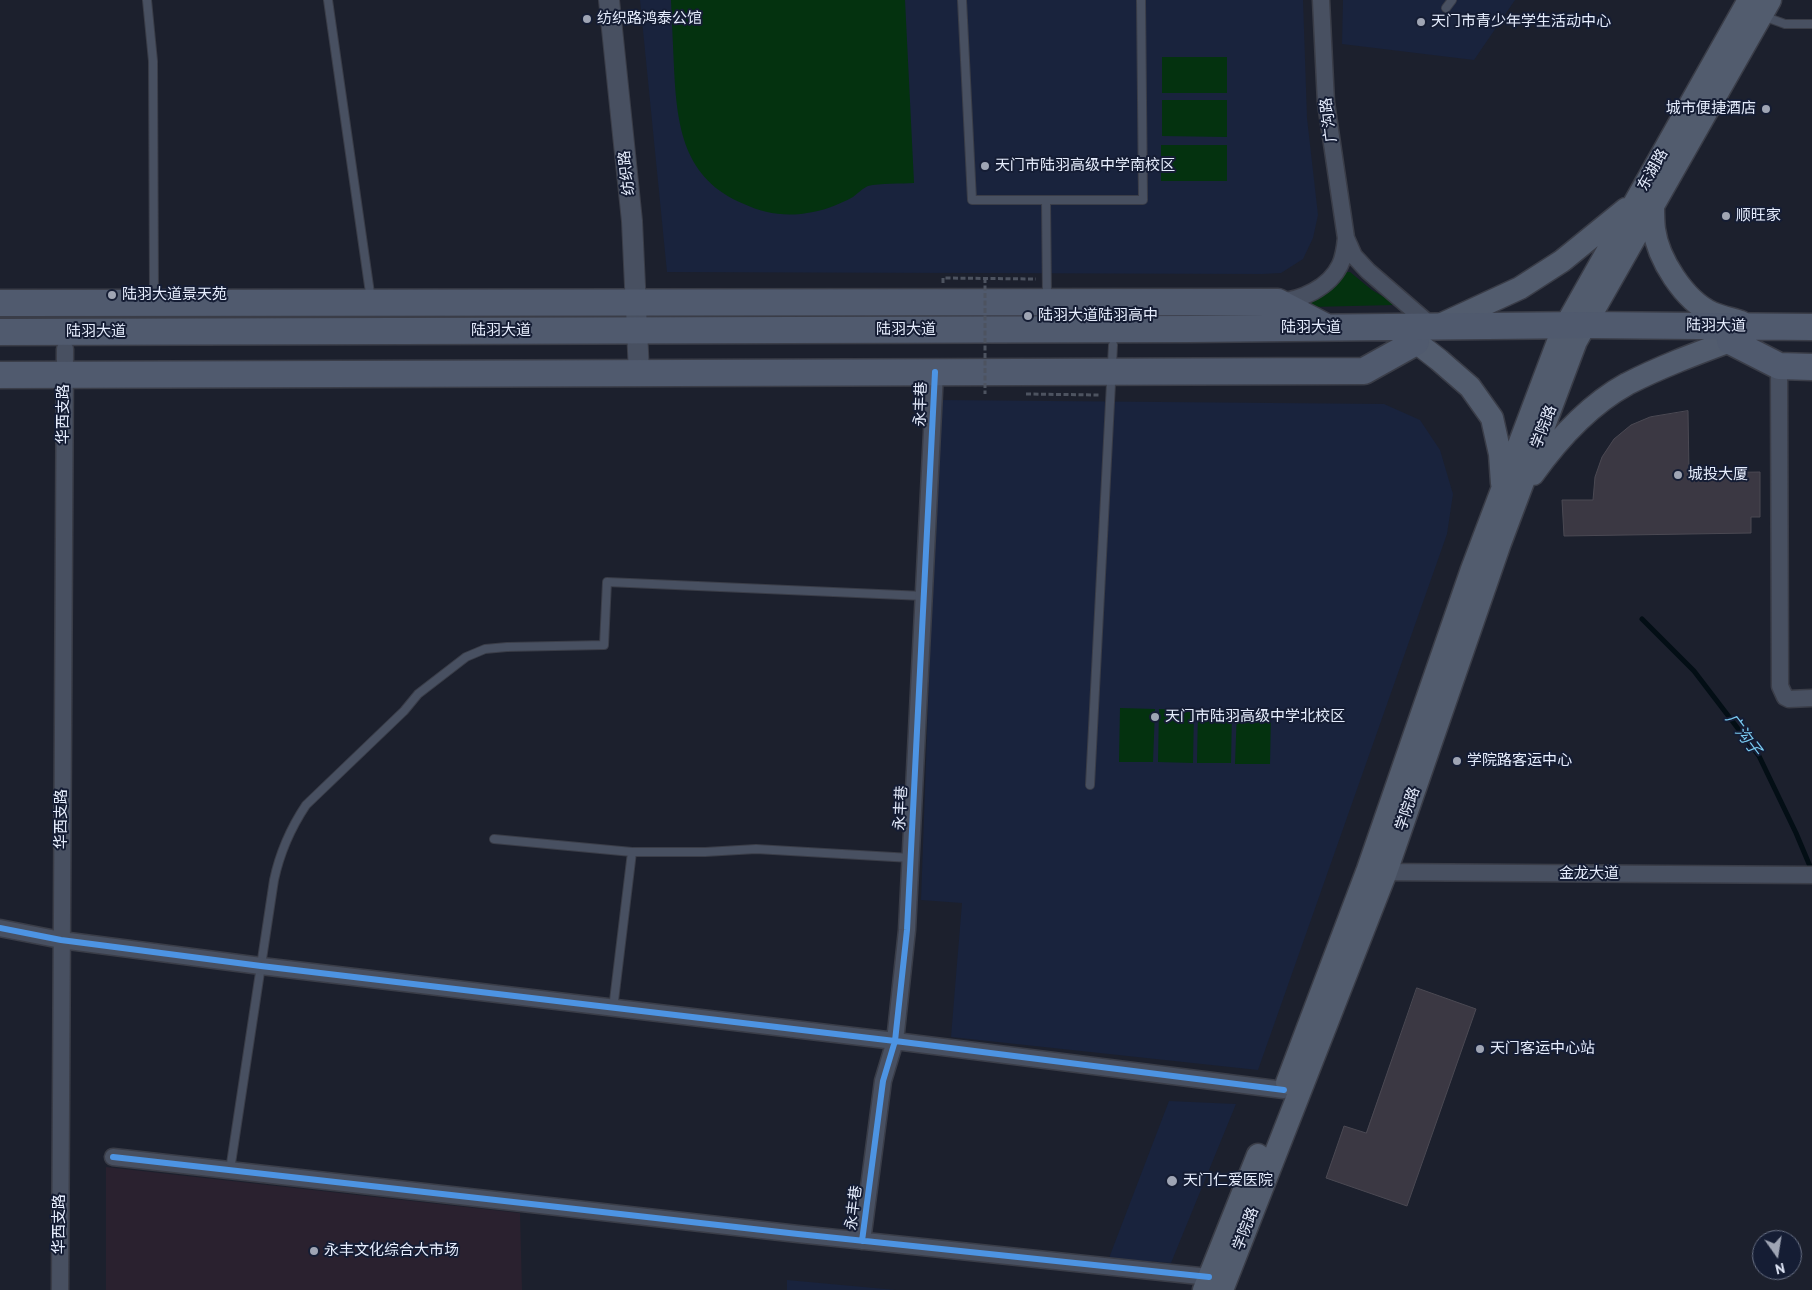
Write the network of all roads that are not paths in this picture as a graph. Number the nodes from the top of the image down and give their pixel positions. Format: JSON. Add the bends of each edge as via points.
{"nodes":[{"id":1,"x":147,"y":0,"type":"edge"},
{"id":2,"x":328,"y":0,"type":"edge"},
{"id":3,"x":609,"y":0,"type":"edge"},
{"id":4,"x":962,"y":0,"type":"edge"},
{"id":5,"x":1141,"y":0,"type":"edge"},
{"id":6,"x":1321,"y":0,"type":"edge"},
{"id":7,"x":1452,"y":0,"type":"edge"},
{"id":8,"x":1754,"y":4,"type":"edge"},
{"id":9,"x":1446,"y":8,"type":"dead end"},
{"id":10,"x":1812,"y":24,"type":"edge"},
{"id":11,"x":1046,"y":200,"type":"junction"},
{"id":12,"x":1645,"y":203,"type":"junction"},
{"id":13,"x":1346,"y":238,"type":"junction"},
{"id":14,"x":0,"y":302,"type":"edge"},
{"id":15,"x":371,"y":302,"type":"junction"},
{"id":16,"x":1278,"y":302,"type":"junction"},
{"id":17,"x":154,"y":303,"type":"junction"},
{"id":18,"x":635,"y":303,"type":"junction"},
{"id":19,"x":1812,"y":308,"type":"edge"},
{"id":20,"x":1046,"y":315,"type":"junction"},
{"id":21,"x":1754,"y":327,"type":"junction"},
{"id":22,"x":1812,"y":327,"type":"edge"},
{"id":23,"x":1329,"y":328,"type":"junction"},
{"id":24,"x":0,"y":332,"type":"edge"},
{"id":25,"x":1571,"y":333,"type":"junction"},
{"id":26,"x":1425,"y":335,"type":"junction"},
{"id":27,"x":637,"y":339,"type":"junction"},
{"id":28,"x":1812,"y":341,"type":"edge"},
{"id":29,"x":1730,"y":342,"type":"junction"},
{"id":30,"x":1113,"y":344,"type":"junction"},
{"id":31,"x":0,"y":348,"type":"edge"},
{"id":32,"x":64,"y":349,"type":"junction"},
{"id":33,"x":1779,"y":366,"type":"junction"},
{"id":34,"x":1812,"y":367,"type":"edge"},
{"id":35,"x":935,"y":372,"type":"junction"},
{"id":36,"x":639,"y":373,"type":"junction"},
{"id":37,"x":0,"y":375,"type":"edge"},
{"id":38,"x":64,"y":375,"type":"junction"},
{"id":39,"x":1111,"y":384,"type":"junction"},
{"id":40,"x":1510,"y":492,"type":"junction"},
{"id":41,"x":924,"y":596,"type":"junction"},
{"id":42,"x":1812,"y":698,"type":"edge"},
{"id":43,"x":1090,"y":785,"type":"dead end"},
{"id":44,"x":494,"y":839,"type":"dead end"},
{"id":45,"x":632,"y":852,"type":"junction"},
{"id":46,"x":911,"y":858,"type":"junction"},
{"id":47,"x":1376,"y":872,"type":"junction"},
{"id":48,"x":1812,"y":876,"type":"edge"},
{"id":49,"x":0,"y":928,"type":"edge"},
{"id":50,"x":62,"y":940,"type":"junction"},
{"id":51,"x":261,"y":966,"type":"junction"},
{"id":52,"x":613,"y":1009,"type":"junction"},
{"id":53,"x":895,"y":1041,"type":"junction"},
{"id":54,"x":1284,"y":1090,"type":"junction"},
{"id":55,"x":113,"y":1157,"type":"dead end"},
{"id":56,"x":230,"y":1170,"type":"junction"},
{"id":57,"x":862,"y":1241,"type":"junction"},
{"id":58,"x":1212,"y":1286,"type":"edge"},
{"id":59,"x":60,"y":1290,"type":"edge"}],
"edges":[{"from":1,"to":17,"type":"lane","via":[[153,61]]},
{"from":2,"to":15,"type":"lane"},
{"from":3,"to":18,"type":"street","name":"纺织路","via":[[632,222]]},
{"from":4,"to":11,"type":"lane","via":[[972,200]]},
{"from":5,"to":11,"type":"lane","via":[[1143,200]]},
{"from":6,"to":13,"type":"street","name":"广沟路","via":[[1326,103]]},
{"from":7,"to":9,"type":"lane"},
{"from":8,"to":10,"type":"lane","via":[[1785,24]]},
{"from":8,"to":12,"type":"main road","name":"东湖路"},
{"from":11,"to":20,"type":"lane"},
{"from":12,"to":21,"type":"main road","via":[[1663,257],[1693,300],[1711,312]]},
{"from":12,"to":25,"type":"main road","name":"东湖路"},
{"from":12,"to":26,"type":"main road","via":[[1520,288]]},
{"from":13,"to":16,"type":"street","via":[[1340,267],[1328,280],[1302,297]]},
{"from":13,"to":26,"type":"street","via":[[1354,256]]},
{"from":14,"to":17,"type":"main road"},
{"from":15,"to":17,"type":"main road"},
{"from":15,"to":18,"type":"main road"},
{"from":16,"to":20,"type":"main road"},
{"from":16,"to":23,"type":"main road"},
{"from":18,"to":20,"type":"main road"},
{"from":18,"to":27,"type":"street","name":"纺织路"},
{"from":19,"to":21,"type":"main road"},
{"from":20,"to":23,"type":"main road","name":"陆羽大道"},
{"from":20,"to":27,"type":"main road","name":"陆羽大道"},
{"from":21,"to":22,"type":"main road","name":"陆羽大道"},
{"from":21,"to":25,"type":"main road","name":"陆羽大道"},
{"from":23,"to":26,"type":"main road","name":"陆羽大道"},
{"from":24,"to":27,"type":"main road","name":"陆羽大道"},
{"from":25,"to":26,"type":"main road","name":"陆羽大道"},
{"from":25,"to":29,"type":"main road","name":"陆羽大道"},
{"from":25,"to":40,"type":"main road","name":"学院路"},
{"from":26,"to":30,"type":"main road","name":"陆羽大道"},
{"from":26,"to":39,"type":"main road","via":[[1364,371]]},
{"from":26,"to":40,"type":"main road","via":[[1439,360],[1470,387],[1492,418]]},
{"from":27,"to":30,"type":"main road","name":"陆羽大道"},
{"from":27,"to":32,"type":"main road","name":"陆羽大道"},
{"from":27,"to":36,"type":"street","name":"纺织路"},
{"from":28,"to":29,"type":"main road","name":"陆羽大道"},
{"from":29,"to":33,"type":"main road"},
{"from":29,"to":40,"type":"main road","via":[[1650,373],[1606,398],[1584,415],[1538,467]]},
{"from":30,"to":39,"type":"lane"},
{"from":31,"to":32,"type":"main road","name":"陆羽大道"},
{"from":32,"to":38,"type":"street","name":"华西支路"},
{"from":33,"to":34,"type":"main road"},
{"from":33,"to":42,"type":"street","via":[[1780,686],[1789,699]]},
{"from":35,"to":36,"type":"main road"},
{"from":35,"to":39,"type":"main road"},
{"from":35,"to":41,"type":"street","name":"永丰巷"},
{"from":36,"to":38,"type":"main road"},
{"from":37,"to":38,"type":"main road"},
{"from":38,"to":50,"type":"street","name":"华西支路"},
{"from":39,"to":43,"type":"lane"},
{"from":40,"to":47,"type":"main road","name":"学院路","via":[[1471,572]]},
{"from":41,"to":46,"type":"street","name":"永丰巷"},
{"from":41,"to":51,"type":"lane","via":[[607,582],[604,646],[507,647],[466,657],[418,694],[306,805],[295,821],[278,864]]},
{"from":44,"to":45,"type":"lane"},
{"from":45,"to":46,"type":"lane","via":[[756,849]]},
{"from":45,"to":52,"type":"lane"},
{"from":46,"to":53,"type":"street","name":"永丰巷"},
{"from":47,"to":48,"type":"street","name":"金龙大道"},
{"from":47,"to":54,"type":"main road","name":"学院路"},
{"from":47,"to":58,"type":"main road","name":"学院路"},
{"from":49,"to":50,"type":"street"},
{"from":50,"to":51,"type":"street"},
{"from":50,"to":59,"type":"street","name":"华西支路"},
{"from":51,"to":52,"type":"street"},
{"from":51,"to":56,"type":"lane"},
{"from":52,"to":53,"type":"street"},
{"from":53,"to":54,"type":"street"},
{"from":53,"to":57,"type":"street","name":"永丰巷","via":[[883,1081]]},
{"from":54,"to":58,"type":"main road","name":"学院路"},
{"from":55,"to":56,"type":"street"},
{"from":56,"to":57,"type":"street"},
{"from":57,"to":58,"type":"street"}]}
